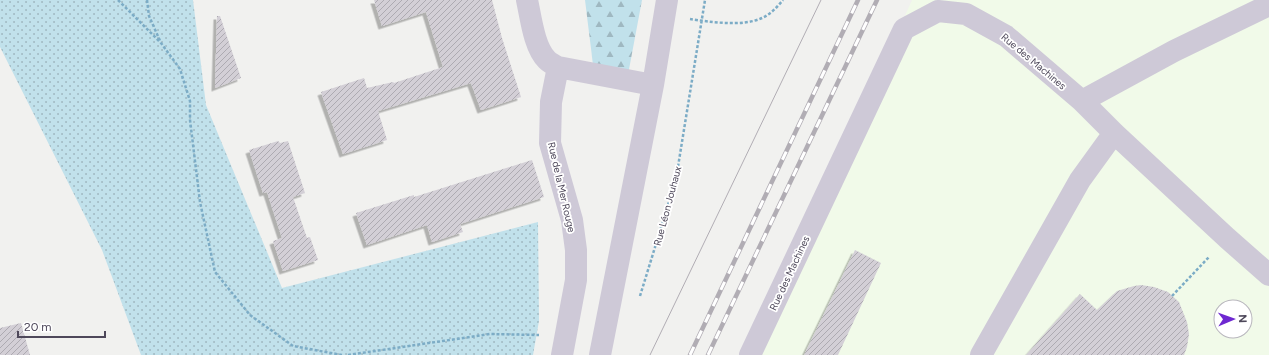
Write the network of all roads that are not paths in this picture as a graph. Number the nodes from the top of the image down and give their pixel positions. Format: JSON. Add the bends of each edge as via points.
{"nodes":[{"id":1,"x":527,"y":0,"type":"edge"},
{"id":2,"x":667,"y":0,"type":"edge"},
{"id":3,"x":1269,"y":5,"type":"edge"},
{"id":4,"x":558,"y":67,"type":"junction"},
{"id":5,"x":653,"y":85,"type":"junction"},
{"id":6,"x":1082,"y":101,"type":"junction"},
{"id":7,"x":1114,"y":133,"type":"junction"},
{"id":8,"x":1269,"y":274,"type":"edge"},
{"id":9,"x":563,"y":346,"type":"edge"},
{"id":10,"x":600,"y":355,"type":"edge"},
{"id":11,"x":750,"y":355,"type":"edge"},
{"id":12,"x":981,"y":355,"type":"edge"}],
"edges":[{"from":1,"to":4,"type":"street","via":[[542,54],[548,62]]},
{"from":2,"to":5,"type":"street"},
{"from":3,"to":6,"type":"street","via":[[1174,51]]},
{"from":4,"to":5,"type":"street"},
{"from":4,"to":9,"type":"street","name":"Rue de la Mer Rouge","via":[[551,102],[550,143],[572,220],[576,250],[576,280]]},
{"from":5,"to":10,"type":"street"},
{"from":6,"to":7,"type":"street","name":"Rue des Machines"},
{"from":6,"to":11,"type":"street","name":"Rue des Machines","via":[[1006,36],[966,14],[938,11],[904,29]]},
{"from":7,"to":8,"type":"street","name":"Rue des Machines"},
{"from":7,"to":12,"type":"street","via":[[1080,180]]}]}
